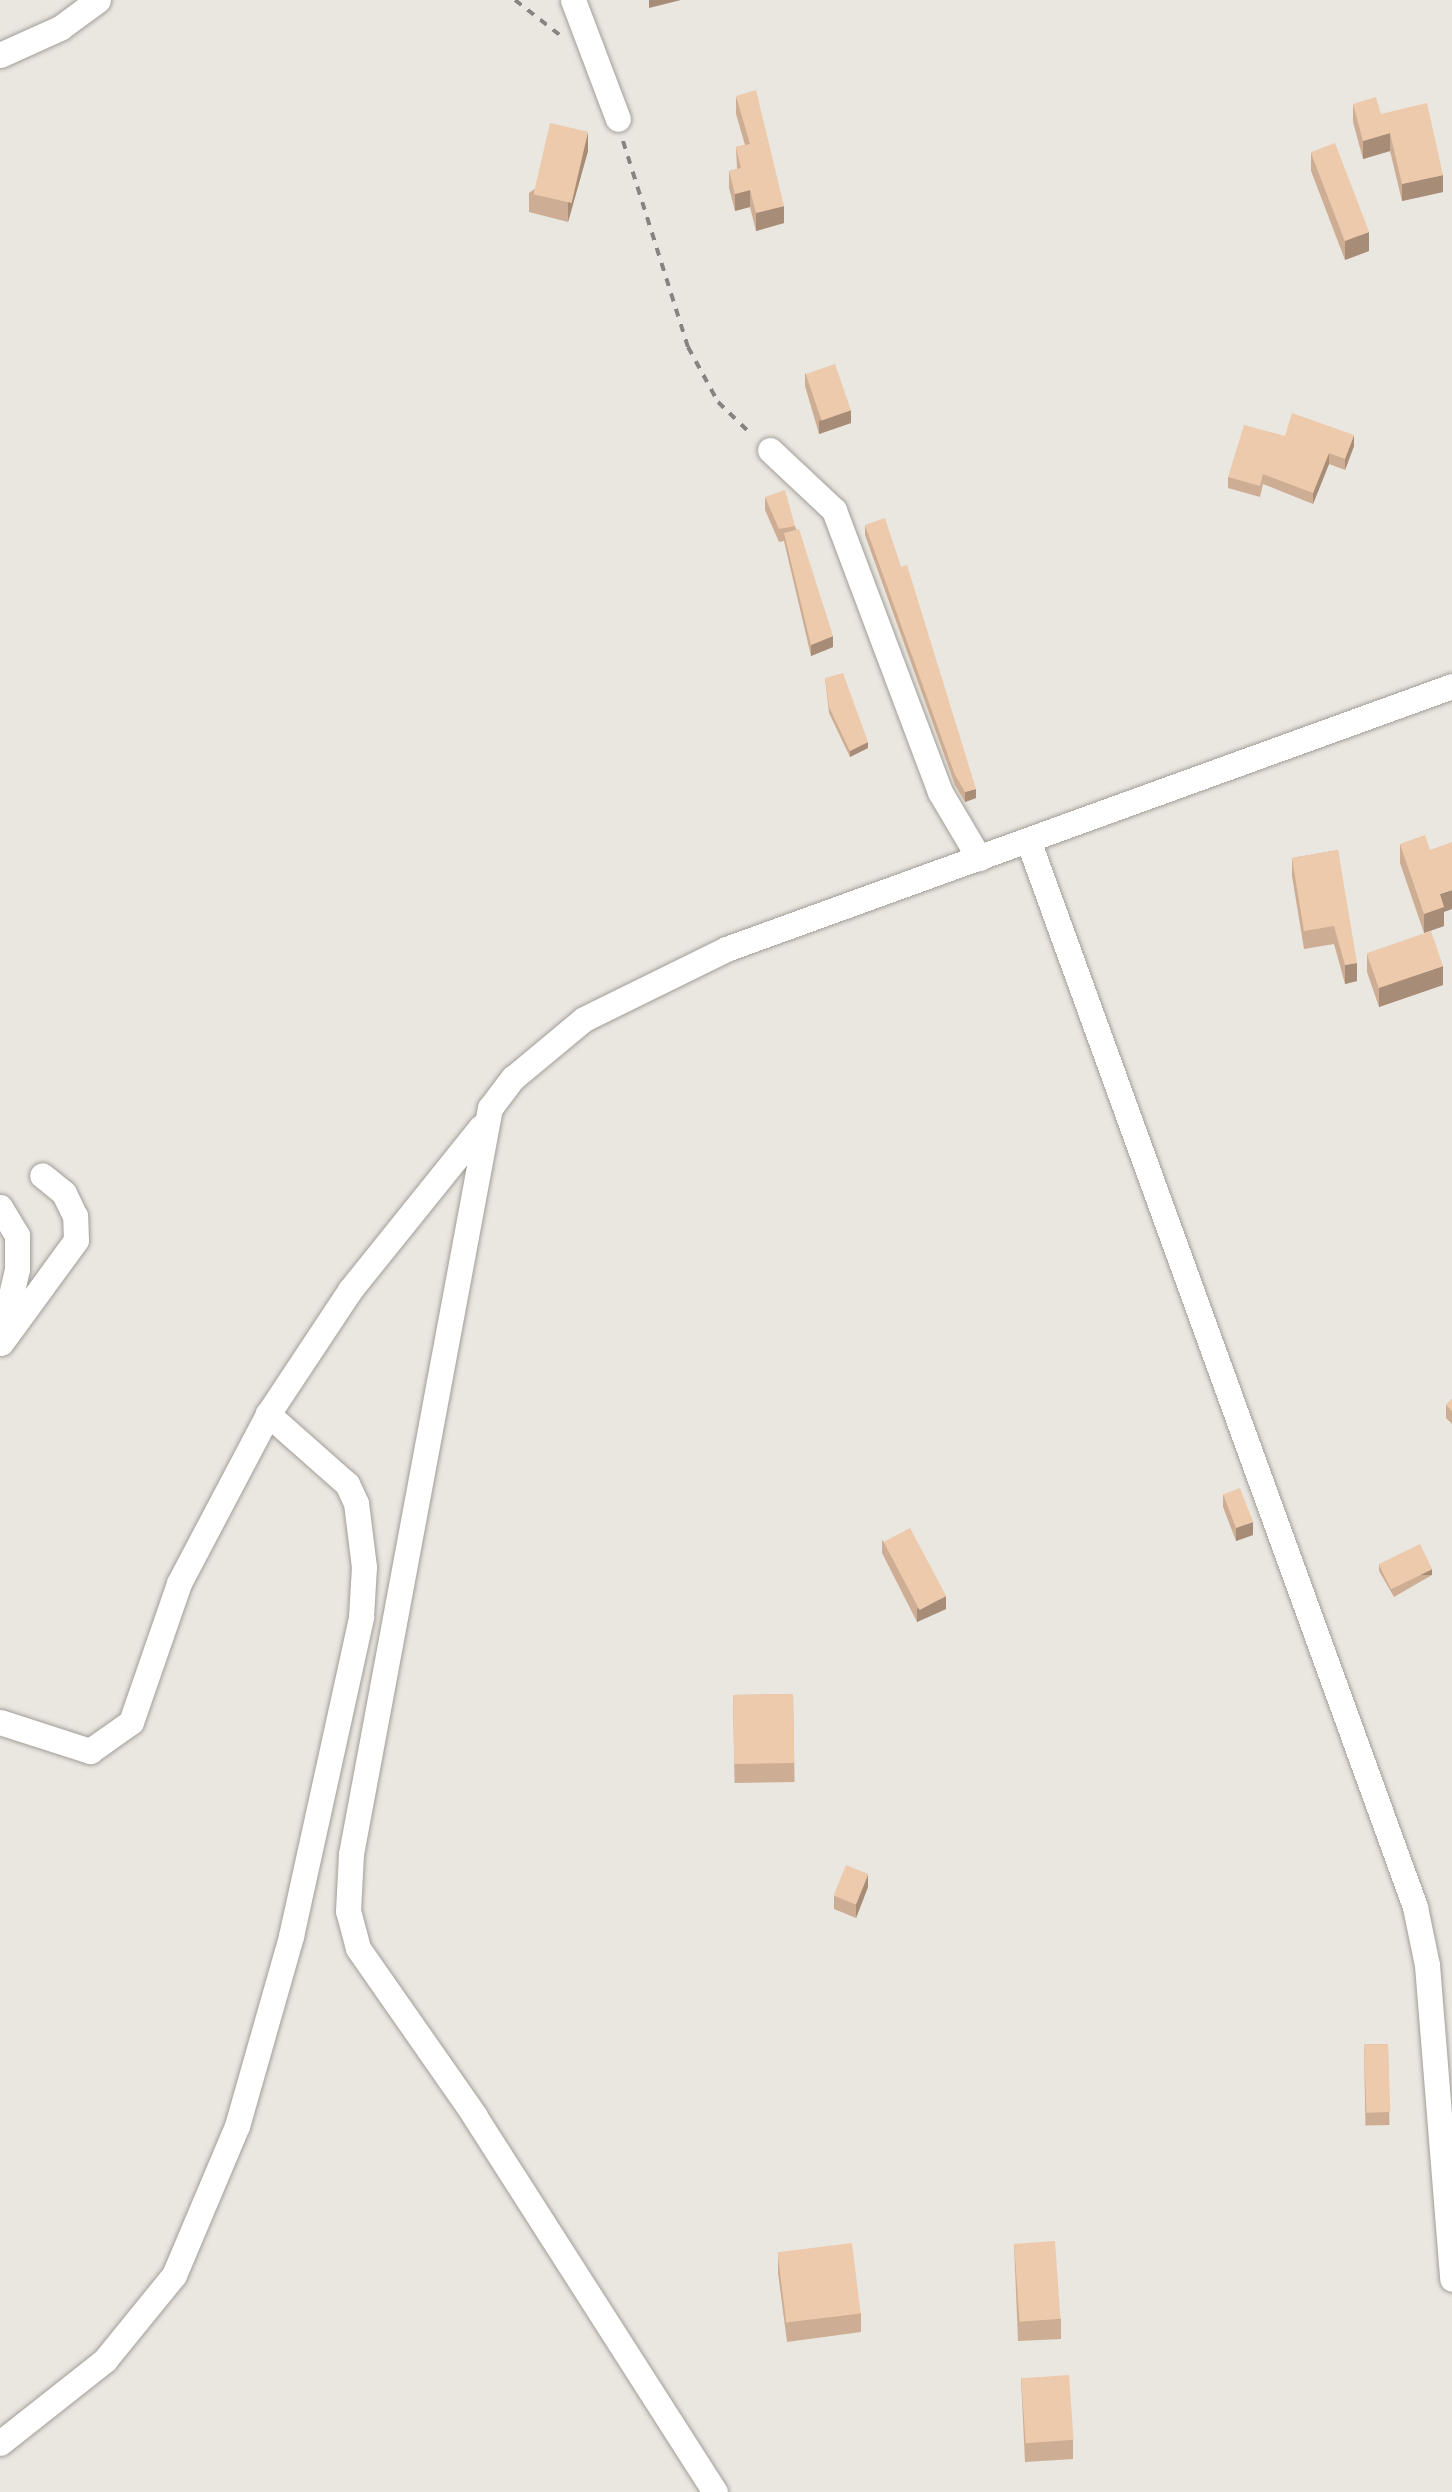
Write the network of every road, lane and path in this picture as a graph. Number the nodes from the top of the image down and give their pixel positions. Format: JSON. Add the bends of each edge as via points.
{"nodes":[{"id":1,"x":98,"y":0,"type":"edge"},
{"id":2,"x":574,"y":0,"type":"edge"},
{"id":3,"x":0,"y":55,"type":"edge"},
{"id":4,"x":618,"y":118,"type":"joint"},
{"id":5,"x":770,"y":450,"type":"joint"},
{"id":6,"x":1452,"y":686,"type":"edge"},
{"id":7,"x":1028,"y":840,"type":"junction"},
{"id":8,"x":979,"y":858,"type":"junction"},
{"id":9,"x":484,"y":1124,"type":"junction"},
{"id":10,"x":42,"y":1175,"type":"dead end"},
{"id":11,"x":0,"y":1207,"type":"edge"},
{"id":12,"x":0,"y":1344,"type":"edge"},
{"id":13,"x":268,"y":1414,"type":"junction"},
{"id":14,"x":0,"y":1722,"type":"edge"},
{"id":15,"x":1452,"y":2278,"type":"edge"},
{"id":16,"x":0,"y":2444,"type":"edge"},
{"id":17,"x":715,"y":2492,"type":"edge"}],
"edges":[{"from":1,"to":3,"type":"street","via":[[60,28]]},
{"from":2,"to":4,"type":"street"},
{"from":4,"to":5,"type":"path","via":[[693,358],[725,411]]},
{"from":5,"to":8,"type":"street","via":[[834,510],[940,792]]},
{"from":6,"to":7,"type":"street"},
{"from":7,"to":8,"type":"street"},
{"from":7,"to":15,"type":"street","via":[[1415,1907],[1427,1965]]},
{"from":8,"to":9,"type":"street","via":[[648,984],[584,1019],[513,1078]]},
{"from":9,"to":13,"type":"street","via":[[350,1290]]},
{"from":9,"to":17,"type":"street","via":[[352,1854],[348,1912],[358,1948],[485,2132]]},
{"from":10,"to":12,"type":"street","via":[[64,1193],[76,1240]]},
{"from":11,"to":12,"type":"street","via":[[17,1235],[18,1268]]},
{"from":13,"to":14,"type":"street","via":[[180,1583],[131,1722],[90,1751]]},
{"from":13,"to":16,"type":"street","via":[[347,1484],[364,1567],[362,1617],[291,1936],[237,2126],[174,2275],[105,2360]]}]}
